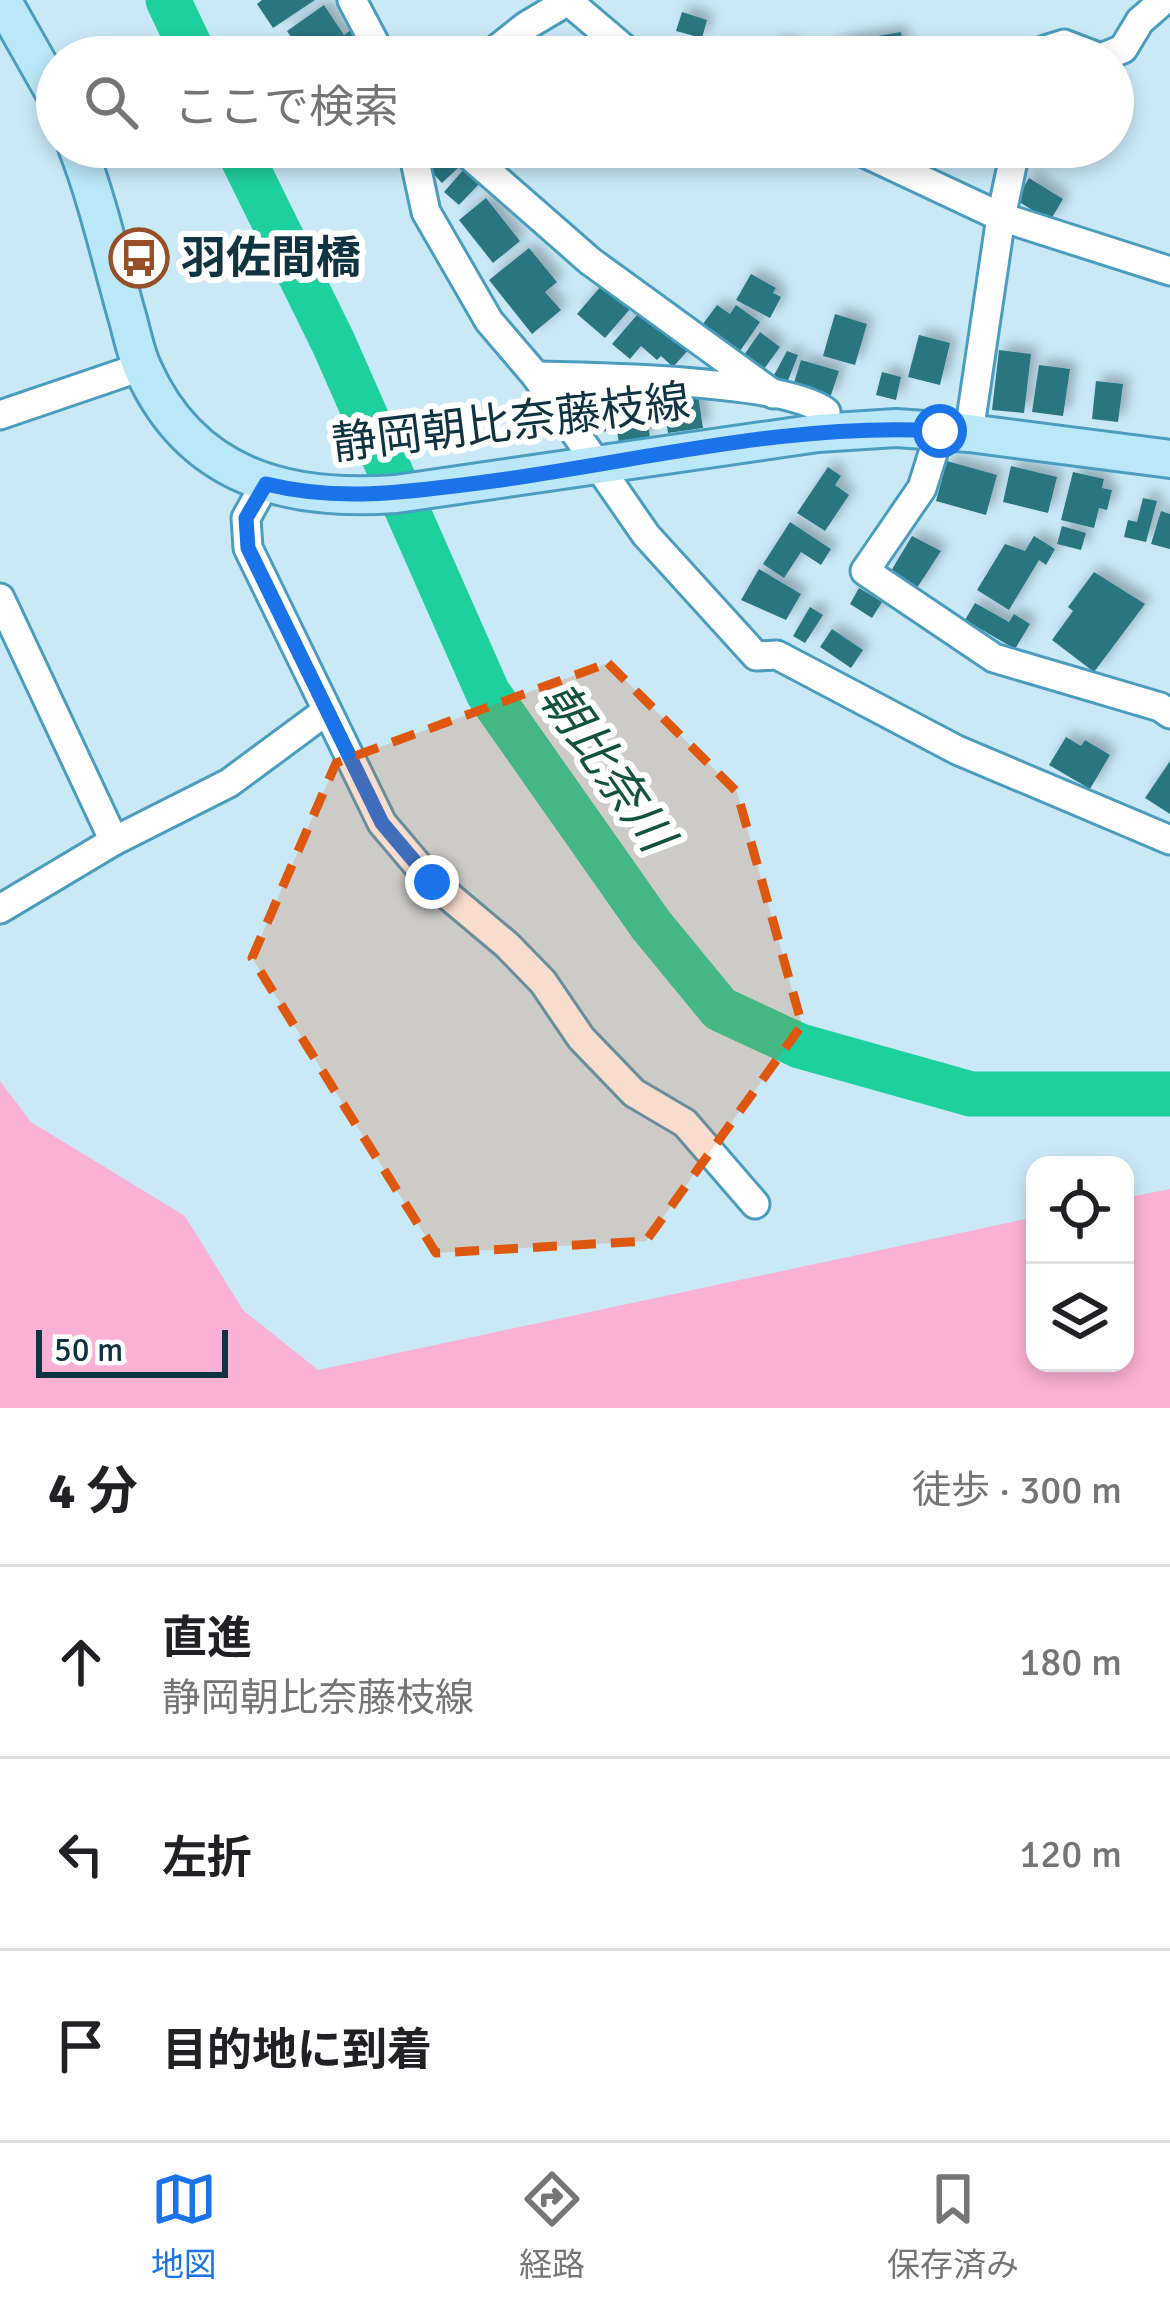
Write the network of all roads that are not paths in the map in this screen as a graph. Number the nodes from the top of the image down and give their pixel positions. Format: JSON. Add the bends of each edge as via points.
{"nodes":[{"id":1,"x":2,"y":0,"type":"edge"},
{"id":2,"x":352,"y":0,"type":"edge"},
{"id":3,"x":1164,"y":0,"type":"edge"},
{"id":4,"x":371,"y":36,"type":"edge"},
{"id":5,"x":513,"y":36,"type":"edge"},
{"id":6,"x":609,"y":36,"type":"edge"},
{"id":7,"x":1131,"y":36,"type":"edge"},
{"id":8,"x":36,"y":60,"type":"edge"},
{"id":9,"x":82,"y":168,"type":"edge"},
{"id":10,"x":417,"y":168,"type":"edge"},
{"id":11,"x":484,"y":168,"type":"edge"},
{"id":12,"x":897,"y":168,"type":"edge"},
{"id":13,"x":1012,"y":168,"type":"edge"},
{"id":14,"x":1001,"y":217,"type":"junction"},
{"id":15,"x":1170,"y":271,"type":"edge"},
{"id":16,"x":142,"y":367,"type":"junction"},
{"id":17,"x":536,"y":376,"type":"junction"},
{"id":18,"x":773,"y":394,"type":"junction"},
{"id":19,"x":0,"y":415,"type":"edge"},
{"id":20,"x":955,"y":432,"type":"junction"},
{"id":21,"x":818,"y":433,"type":"junction"},
{"id":22,"x":1170,"y":459,"type":"edge"},
{"id":23,"x":595,"y":467,"type":"junction"},
{"id":24,"x":283,"y":488,"type":"junction"},
{"id":25,"x":0,"y":598,"type":"edge"},
{"id":26,"x":325,"y":712,"type":"junction"},
{"id":27,"x":1170,"y":714,"type":"edge"},
{"id":28,"x":1170,"y":840,"type":"edge"},
{"id":29,"x":114,"y":841,"type":"junction"},
{"id":30,"x":0,"y":909,"type":"edge"},
{"id":31,"x":754,"y":1204,"type":"dead end"}],
"edges":[{"from":1,"to":8,"type":"main road"},
{"from":2,"to":4,"type":"street"},
{"from":3,"to":7,"type":"street"},
{"from":5,"to":6,"type":"street","via":[[568,1]]},
{"from":9,"to":16,"type":"main road","name":"静岡朝比奈藤枝線"},
{"from":10,"to":17,"type":"street","via":[[426,212],[489,321]]},
{"from":11,"to":18,"type":"street","via":[[590,261]]},
{"from":12,"to":14,"type":"street"},
{"from":13,"to":14,"type":"street"},
{"from":14,"to":15,"type":"street"},
{"from":14,"to":20,"type":"street"},
{"from":16,"to":19,"type":"street"},
{"from":16,"to":24,"type":"main road","name":"静岡朝比奈藤枝線","via":[[192,440],[226,467]]},
{"from":17,"to":18,"type":"street","via":[[644,378]]},
{"from":17,"to":23,"type":"street"},
{"from":18,"to":21,"type":"street","via":[[826,412]]},
{"from":20,"to":21,"type":"main road","name":"静岡朝比奈藤枝線"},
{"from":20,"to":22,"type":"main road","name":"静岡朝比奈藤枝線"},
{"from":20,"to":27,"type":"street","via":[[865,571],[994,658]]},
{"from":21,"to":23,"type":"main road","name":"静岡朝比奈藤枝線"},
{"from":23,"to":24,"type":"main road","name":"静岡朝比奈藤枝線","via":[[357,497]]},
{"from":23,"to":28,"type":"street","via":[[756,656],[777,655],[957,750]]},
{"from":24,"to":26,"type":"street","via":[[246,518],[248,548]]},
{"from":25,"to":29,"type":"street"},
{"from":26,"to":29,"type":"street","via":[[229,783]]},
{"from":26,"to":31,"type":"street","via":[[382,823],[432,882],[507,945],[581,1039],[634,1093],[685,1123]]},
{"from":29,"to":30,"type":"street"}]}
